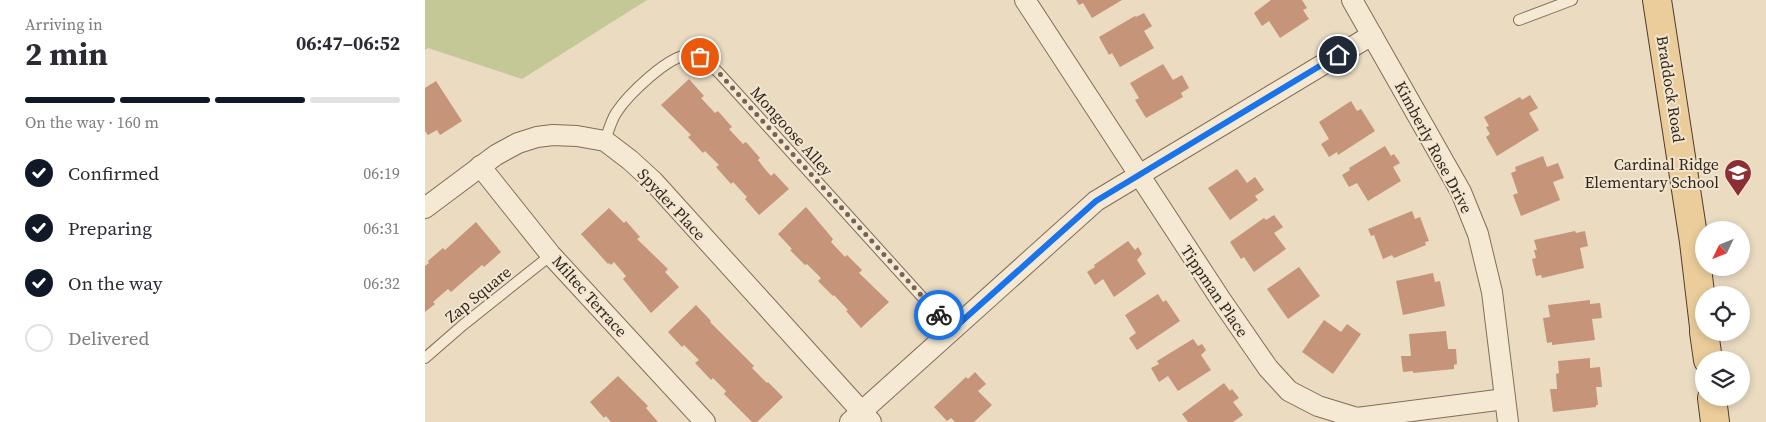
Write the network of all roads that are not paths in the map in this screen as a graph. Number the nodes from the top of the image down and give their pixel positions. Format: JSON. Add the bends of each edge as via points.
{"nodes":[{"id":1,"x":1025,"y":0,"type":"edge"},
{"id":2,"x":1352,"y":0,"type":"edge"},
{"id":3,"x":1572,"y":0,"type":"edge"},
{"id":4,"x":1657,"y":0,"type":"edge"},
{"id":5,"x":1519,"y":20,"type":"dead end"},
{"id":6,"x":1372,"y":35,"type":"junction"},
{"id":7,"x":605,"y":141,"type":"junction"},
{"id":8,"x":480,"y":166,"type":"junction"},
{"id":9,"x":1139,"y":174,"type":"junction"},
{"id":10,"x":425,"y":208,"type":"edge"},
{"id":11,"x":551,"y":255,"type":"junction"},
{"id":12,"x":1699,"y":286,"type":"edge"},
{"id":13,"x":952,"y":330,"type":"junction"},
{"id":14,"x":425,"y":358,"type":"edge"},
{"id":15,"x":1505,"y":399,"type":"junction"},
{"id":16,"x":1713,"y":406,"type":"edge"},
{"id":17,"x":861,"y":418,"type":"edge"},
{"id":18,"x":705,"y":422,"type":"edge"},
{"id":19,"x":1507,"y":422,"type":"edge"},
{"id":20,"x":1715,"y":422,"type":"edge"}],
"edges":[{"from":1,"to":9,"type":"street","name":"Tippman Place"},
{"from":2,"to":6,"type":"street","name":"Kimberly Rose Drive"},
{"from":3,"to":5,"type":"lane"},
{"from":4,"to":12,"type":"main road","name":"Braddock Road"},
{"from":6,"to":9,"type":"street"},
{"from":6,"to":15,"type":"street","name":"Kimberly Rose Drive","via":[[1461,192],[1478,234],[1492,292]]},
{"from":7,"to":8,"type":"street","name":"Spyder Place","via":[[577,136],[537,137],[518,143]]},
{"from":7,"to":13,"type":"lane","name":"Mongoose Alley","via":[[623,103],[652,76],[681,56],[700,57],[719,73]]},
{"from":7,"to":17,"type":"street","name":"Spyder Place","via":[[653,181]]},
{"from":8,"to":10,"type":"street","name":"Spyder Place"},
{"from":8,"to":11,"type":"street","name":"Miltec Terrace"},
{"from":9,"to":13,"type":"street","via":[[1096,201]]},
{"from":9,"to":15,"type":"street","name":"Tippman Place","via":[[1268,368],[1289,391],[1318,406],[1357,418]]},
{"from":11,"to":14,"type":"lane","name":"Zap Square"},
{"from":11,"to":18,"type":"street","name":"Miltec Terrace"},
{"from":13,"to":17,"type":"street"},
{"from":15,"to":19,"type":"street","name":"Kimberly Rose Drive"},
{"from":16,"to":20,"type":"main road"}]}
